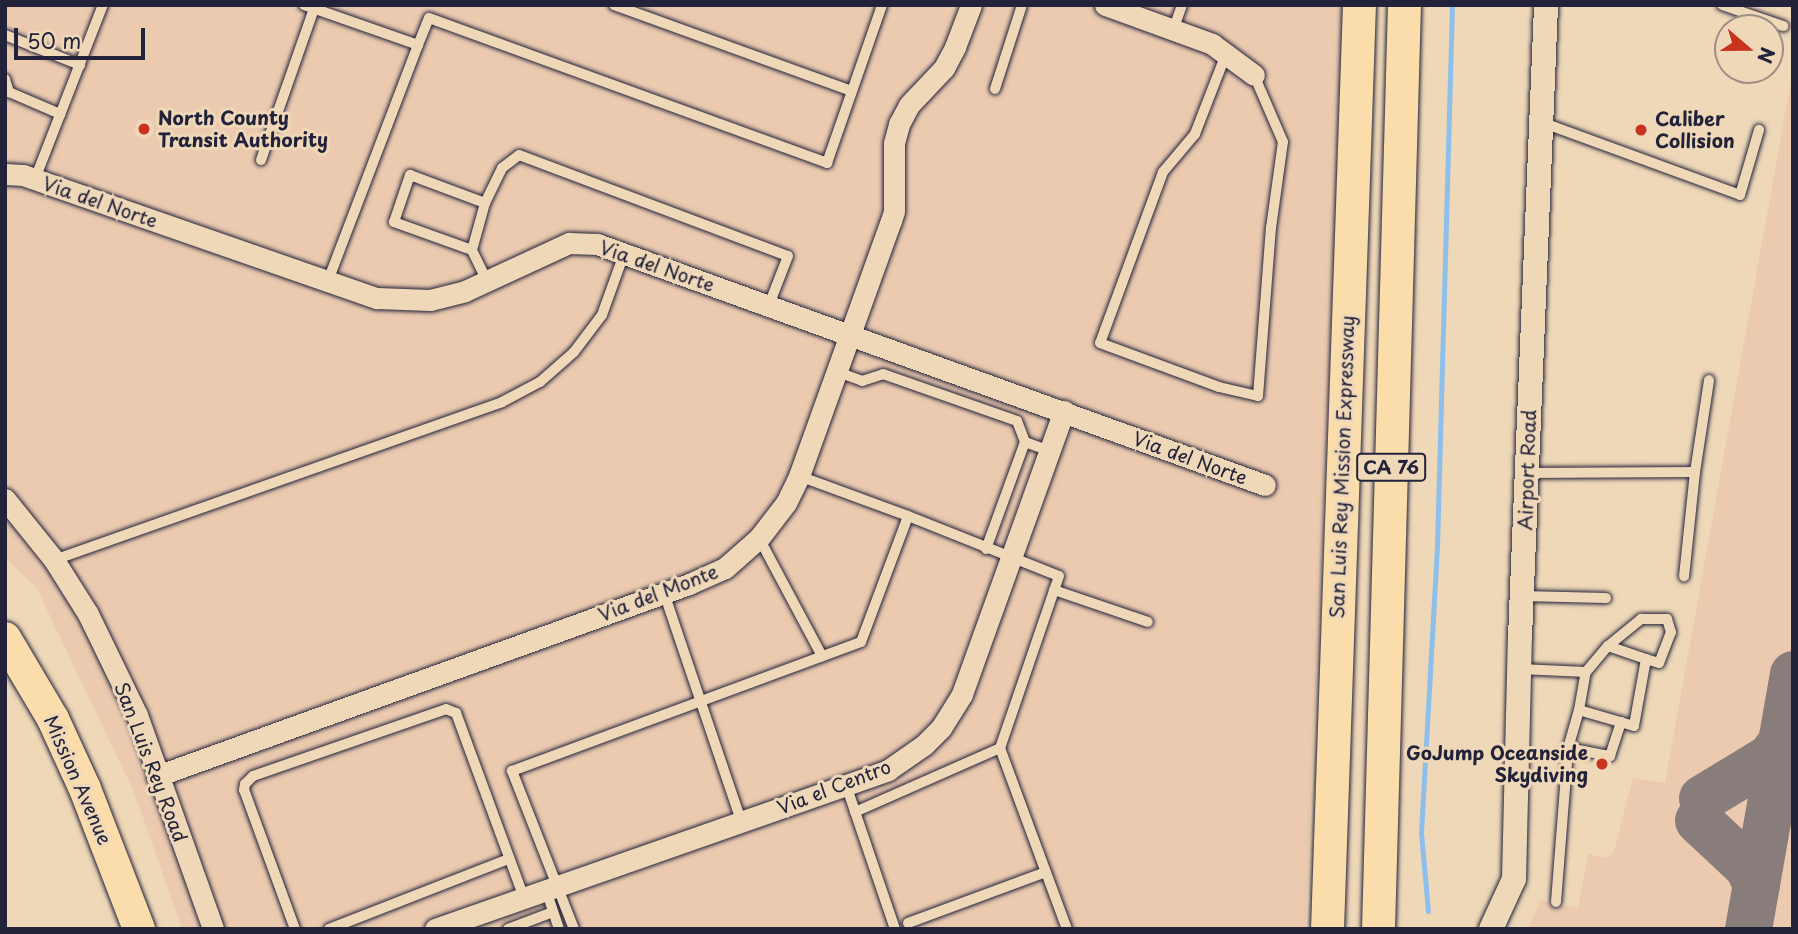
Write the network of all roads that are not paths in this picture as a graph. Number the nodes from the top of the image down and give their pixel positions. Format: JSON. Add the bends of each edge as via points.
{"nodes":[{"id":1,"x":103,"y":5,"type":"edge"},
{"id":2,"x":433,"y":5,"type":"edge"},
{"id":3,"x":614,"y":5,"type":"edge"},
{"id":4,"x":882,"y":5,"type":"edge"},
{"id":5,"x":971,"y":5,"type":"edge"},
{"id":6,"x":1022,"y":5,"type":"edge"},
{"id":7,"x":1105,"y":5,"type":"edge"},
{"id":8,"x":1182,"y":5,"type":"edge"},
{"id":9,"x":1359,"y":5,"type":"edge"},
{"id":10,"x":1404,"y":5,"type":"edge"},
{"id":11,"x":1546,"y":5,"type":"edge"},
{"id":12,"x":1723,"y":5,"type":"edge"},
{"id":13,"x":309,"y":7,"type":"edge"},
{"id":14,"x":1749,"y":14,"type":"edge"},
{"id":15,"x":429,"y":18,"type":"junction"},
{"id":16,"x":1173,"y":30,"type":"junction"},
{"id":17,"x":5,"y":35,"type":"edge"},
{"id":18,"x":418,"y":45,"type":"junction"},
{"id":19,"x":1226,"y":54,"type":"junction"},
{"id":20,"x":80,"y":65,"type":"junction"},
{"id":21,"x":1254,"y":75,"type":"joint"},
{"id":22,"x":5,"y":79,"type":"edge"},
{"id":23,"x":995,"y":89,"type":"dead end"},
{"id":24,"x":852,"y":91,"type":"junction"},
{"id":25,"x":60,"y":114,"type":"junction"},
{"id":26,"x":1541,"y":122,"type":"junction"},
{"id":27,"x":1759,"y":130,"type":"dead end"},
{"id":28,"x":261,"y":160,"type":"dead end"},
{"id":29,"x":5,"y":174,"type":"edge"},
{"id":30,"x":35,"y":179,"type":"junction"},
{"id":31,"x":485,"y":203,"type":"junction"},
{"id":32,"x":472,"y":250,"type":"junction"},
{"id":33,"x":624,"y":254,"type":"junction"},
{"id":34,"x":328,"y":281,"type":"junction"},
{"id":35,"x":487,"y":281,"type":"junction"},
{"id":36,"x":769,"y":305,"type":"junction"},
{"id":37,"x":849,"y":332,"type":"junction"},
{"id":38,"x":835,"y":371,"type":"junction"},
{"id":39,"x":1709,"y":380,"type":"dead end"},
{"id":40,"x":1064,"y":411,"type":"junction"},
{"id":41,"x":1025,"y":442,"type":"junction"},
{"id":42,"x":1050,"y":451,"type":"junction"},
{"id":43,"x":1695,"y":472,"type":"junction"},
{"id":44,"x":1527,"y":473,"type":"junction"},
{"id":45,"x":799,"y":476,"type":"junction"},
{"id":46,"x":1265,"y":485,"type":"dead end"},
{"id":47,"x":5,"y":499,"type":"edge"},
{"id":48,"x":908,"y":516,"type":"junction"},
{"id":49,"x":759,"y":538,"type":"junction"},
{"id":50,"x":986,"y":549,"type":"junction"},
{"id":51,"x":1011,"y":559,"type":"junction"},
{"id":52,"x":54,"y":560,"type":"junction"},
{"id":53,"x":1684,"y":576,"type":"dead end"},
{"id":54,"x":1055,"y":590,"type":"junction"},
{"id":55,"x":664,"y":593,"type":"junction"},
{"id":56,"x":1522,"y":596,"type":"junction"},
{"id":57,"x":1606,"y":598,"type":"dead end"},
{"id":58,"x":1148,"y":622,"type":"dead end"},
{"id":59,"x":5,"y":638,"type":"edge"},
{"id":60,"x":1608,"y":646,"type":"junction"},
{"id":61,"x":822,"y":656,"type":"junction"},
{"id":62,"x":1646,"y":659,"type":"junction"},
{"id":63,"x":1520,"y":669,"type":"junction"},
{"id":64,"x":1586,"y":672,"type":"junction"},
{"id":65,"x":701,"y":703,"type":"junction"},
{"id":66,"x":1579,"y":710,"type":"junction"},
{"id":67,"x":1621,"y":722,"type":"junction"},
{"id":68,"x":1000,"y":748,"type":"junction"},
{"id":69,"x":1568,"y":748,"type":"junction"},
{"id":70,"x":157,"y":776,"type":"junction"},
{"id":71,"x":846,"y":785,"type":"junction"},
{"id":72,"x":855,"y":812,"type":"junction"},
{"id":73,"x":741,"y":821,"type":"junction"},
{"id":74,"x":509,"y":859,"type":"junction"},
{"id":75,"x":1046,"y":872,"type":"junction"},
{"id":76,"x":552,"y":888,"type":"junction"},
{"id":77,"x":524,"y":898,"type":"junction"},
{"id":78,"x":1556,"y":902,"type":"dead end"},
{"id":79,"x":553,"y":912,"type":"junction"},
{"id":80,"x":908,"y":923,"type":"dead end"},
{"id":81,"x":139,"y":929,"type":"edge"},
{"id":82,"x":213,"y":929,"type":"edge"},
{"id":83,"x":295,"y":929,"type":"edge"},
{"id":84,"x":328,"y":929,"type":"edge"},
{"id":85,"x":435,"y":929,"type":"edge"},
{"id":86,"x":508,"y":929,"type":"edge"},
{"id":87,"x":559,"y":929,"type":"edge"},
{"id":88,"x":574,"y":929,"type":"edge"},
{"id":89,"x":895,"y":929,"type":"edge"},
{"id":90,"x":1067,"y":929,"type":"edge"},
{"id":91,"x":1327,"y":929,"type":"edge"},
{"id":92,"x":1378,"y":929,"type":"edge"},
{"id":93,"x":1491,"y":929,"type":"edge"}],
"edges":[{"from":1,"to":20,"type":"lane"},
{"from":2,"to":15,"type":"lane"},
{"from":3,"to":24,"type":"lane"},
{"from":4,"to":24,"type":"lane"},
{"from":5,"to":37,"type":"street","name":"Via del Monte","via":[[944,68],[909,105],[899,124],[894,143],[894,211]]},
{"from":6,"to":23,"type":"lane"},
{"from":7,"to":16,"type":"street"},
{"from":8,"to":16,"type":"lane"},
{"from":9,"to":91,"type":"highway","name":"San Luis Rey Mission Expressway","number":"CA 76"},
{"from":10,"to":92,"type":"highway","number":"CA 76"},
{"from":11,"to":26,"type":"street","name":"Airport Road"},
{"from":12,"to":14,"type":"lane"},
{"from":13,"to":18,"type":"lane"},
{"from":13,"to":28,"type":"lane"},
{"from":15,"to":18,"type":"lane"},
{"from":15,"to":24,"type":"lane","via":[[827,163]]},
{"from":16,"to":19,"type":"street"},
{"from":17,"to":20,"type":"lane"},
{"from":18,"to":34,"type":"lane"},
{"from":19,"to":21,"type":"street"},
{"from":19,"to":21,"type":"lane","via":[[1195,134],[1163,172],[1100,343],[1219,387],[1258,396],[1271,228],[1283,142]]},
{"from":20,"to":25,"type":"lane"},
{"from":22,"to":25,"type":"lane","via":[[9,92]]},
{"from":25,"to":30,"type":"lane"},
{"from":26,"to":27,"type":"lane","via":[[1740,195]]},
{"from":26,"to":44,"type":"street","name":"Airport Road"},
{"from":29,"to":30,"type":"street","name":"Via del Norte"},
{"from":30,"to":34,"type":"street","name":"Via del Norte"},
{"from":31,"to":32,"type":"lane"},
{"from":31,"to":32,"type":"lane","via":[[410,175],[394,222]]},
{"from":31,"to":36,"type":"lane","via":[[502,168],[519,155],[788,256]]},
{"from":32,"to":35,"type":"lane"},
{"from":33,"to":35,"type":"street","name":"Via del Norte","via":[[597,244],[569,243]]},
{"from":33,"to":36,"type":"street","name":"Via del Norte"},
{"from":33,"to":52,"type":"lane","via":[[602,315],[574,352],[540,382],[502,402]]},
{"from":34,"to":35,"type":"street","name":"Via del Norte","via":[[377,298],[430,300]]},
{"from":36,"to":37,"type":"street","name":"Via del Norte"},
{"from":37,"to":38,"type":"street","name":"Via del Monte"},
{"from":37,"to":40,"type":"street","name":"Via del Norte"},
{"from":38,"to":41,"type":"lane","via":[[862,381],[883,374],[1017,421]]},
{"from":38,"to":45,"type":"street","name":"Via del Monte"},
{"from":39,"to":43,"type":"lane"},
{"from":40,"to":42,"type":"street","name":"Via el Centro"},
{"from":40,"to":46,"type":"street","name":"Via del Norte"},
{"from":41,"to":42,"type":"lane"},
{"from":41,"to":50,"type":"lane"},
{"from":42,"to":51,"type":"street","name":"Via el Centro"},
{"from":43,"to":44,"type":"lane"},
{"from":43,"to":53,"type":"lane"},
{"from":44,"to":56,"type":"street","name":"Airport Road"},
{"from":45,"to":48,"type":"lane"},
{"from":45,"to":49,"type":"street","name":"Via del Monte","via":[[786,503]]},
{"from":47,"to":52,"type":"street","name":"San Luis Rey Road"},
{"from":48,"to":50,"type":"lane"},
{"from":48,"to":61,"type":"lane","via":[[861,642]]},
{"from":49,"to":55,"type":"street","name":"Via del Monte","via":[[725,568]]},
{"from":49,"to":61,"type":"lane"},
{"from":50,"to":51,"type":"lane"},
{"from":51,"to":54,"type":"lane","via":[[1059,576]]},
{"from":51,"to":71,"type":"street","name":"Via el Centro","via":[[962,694],[941,728],[924,746],[888,770]]},
{"from":52,"to":70,"type":"street","name":"San Luis Rey Road","via":[[88,614],[131,703]]},
{"from":54,"to":58,"type":"lane"},
{"from":54,"to":68,"type":"lane"},
{"from":55,"to":65,"type":"lane"},
{"from":55,"to":70,"type":"street","name":"Via del Monte"},
{"from":56,"to":57,"type":"lane"},
{"from":56,"to":63,"type":"street","name":"Airport Road"},
{"from":59,"to":81,"type":"main road","name":"Mission Avenue","via":[[74,764]]},
{"from":60,"to":62,"type":"lane"},
{"from":60,"to":62,"type":"lane","via":[[1641,619],[1667,620],[1671,632],[1659,663]]},
{"from":60,"to":64,"type":"lane"},
{"from":61,"to":65,"type":"lane"},
{"from":62,"to":67,"type":"lane","via":[[1634,726]]},
{"from":63,"to":64,"type":"lane"},
{"from":63,"to":93,"type":"street","name":"Airport Road","via":[[1514,879]]},
{"from":64,"to":66,"type":"lane"},
{"from":65,"to":73,"type":"lane"},
{"from":65,"to":76,"type":"lane","via":[[512,771]]},
{"from":66,"to":67,"type":"lane"},
{"from":66,"to":69,"type":"lane"},
{"from":67,"to":69,"type":"lane","via":[[1610,755]]},
{"from":68,"to":72,"type":"lane"},
{"from":68,"to":75,"type":"lane"},
{"from":69,"to":78,"type":"lane"},
{"from":70,"to":82,"type":"street","name":"San Luis Rey Road"},
{"from":71,"to":72,"type":"lane"},
{"from":71,"to":73,"type":"street","name":"Via el Centro"},
{"from":72,"to":89,"type":"lane"},
{"from":73,"to":76,"type":"street","name":"Via el Centro"},
{"from":74,"to":77,"type":"lane"},
{"from":74,"to":83,"type":"lane","via":[[456,713],[446,709],[253,776],[245,783]]},
{"from":74,"to":84,"type":"lane"},
{"from":75,"to":80,"type":"lane"},
{"from":75,"to":90,"type":"lane"},
{"from":76,"to":77,"type":"street","name":"Via el Centro"},
{"from":76,"to":79,"type":"lane"},
{"from":76,"to":88,"type":"lane"},
{"from":77,"to":85,"type":"street","name":"Via el Centro"},
{"from":79,"to":86,"type":"lane"},
{"from":79,"to":87,"type":"lane"}]}
